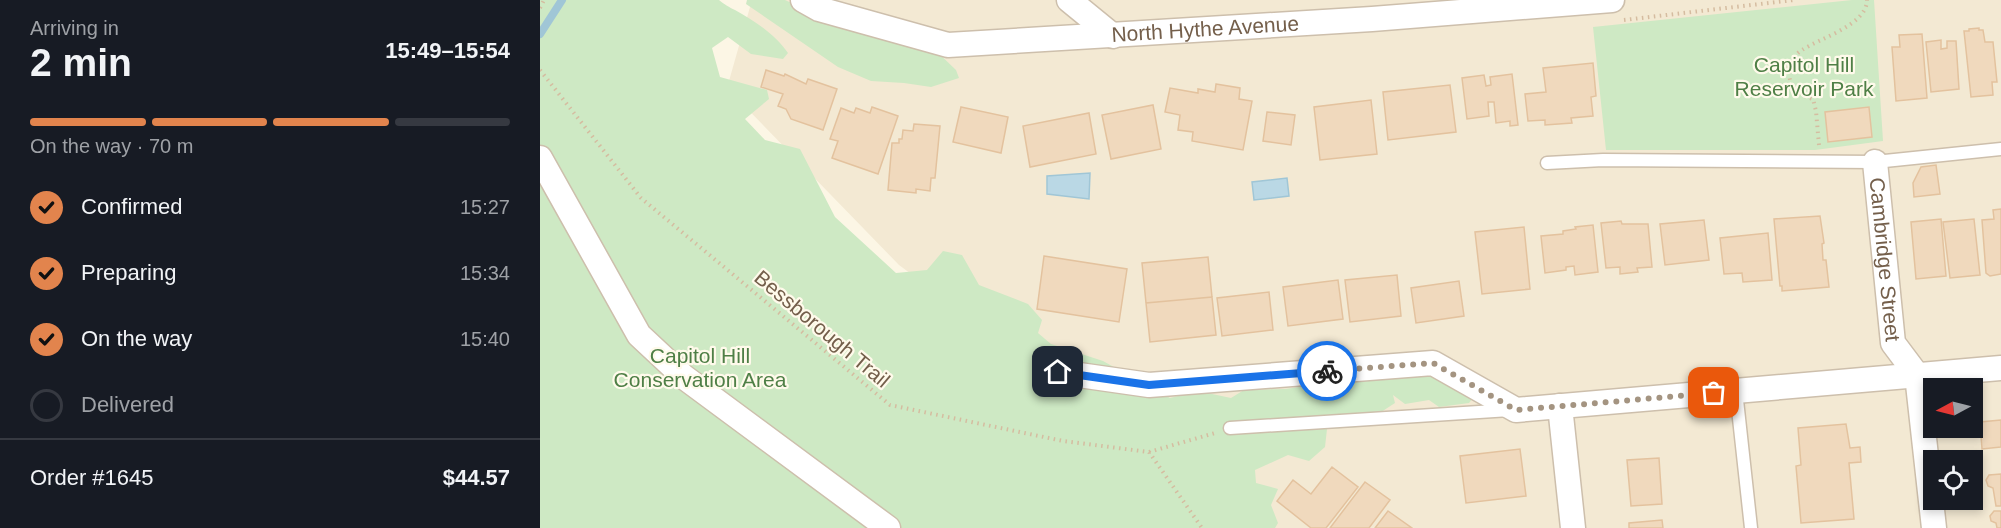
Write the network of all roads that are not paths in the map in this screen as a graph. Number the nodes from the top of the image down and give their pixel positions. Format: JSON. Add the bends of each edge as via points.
{"nodes":[{"id":1,"x":803,"y":0,"type":"edge"},
{"id":2,"x":1069,"y":0,"type":"edge"},
{"id":3,"x":1618,"y":10,"type":"edge"},
{"id":4,"x":1113,"y":36,"type":"junction"},
{"id":5,"x":2001,"y":149,"type":"edge"},
{"id":6,"x":540,"y":158,"type":"edge"},
{"id":7,"x":1875,"y":162,"type":"junction"},
{"id":8,"x":1547,"y":164,"type":"dead end"},
{"id":9,"x":2001,"y":368,"type":"edge"},
{"id":10,"x":1058,"y":372,"type":"dead end"},
{"id":11,"x":1917,"y":375,"type":"junction"},
{"id":12,"x":1736,"y":391,"type":"junction"},
{"id":13,"x":1560,"y":406,"type":"junction"},
{"id":14,"x":1516,"y":410,"type":"junction"},
{"id":15,"x":1230,"y":428,"type":"road end"},
{"id":16,"x":888,"y":528,"type":"edge"},
{"id":17,"x":1573,"y":528,"type":"edge"},
{"id":18,"x":1751,"y":528,"type":"edge"},
{"id":19,"x":1934,"y":528,"type":"edge"}],
"edges":[{"from":1,"to":4,"type":"street","name":"North Hythe Avenue","via":[[819,9],[948,45]]},
{"from":2,"to":4,"type":"street"},
{"from":3,"to":4,"type":"street","name":"North Hythe Avenue","via":[[1372,19]]},
{"from":5,"to":7,"type":"lane"},
{"from":6,"to":16,"type":"street","via":[[639,335],[684,377]]},
{"from":7,"to":8,"type":"lane","via":[[1603,160]]},
{"from":7,"to":11,"type":"street","name":"Cambridge Street","via":[[1893,343]]},
{"from":9,"to":11,"type":"street"},
{"from":10,"to":14,"type":"street","via":[[1149,385],[1433,363]]},
{"from":11,"to":12,"type":"street"},
{"from":11,"to":19,"type":"street"},
{"from":12,"to":13,"type":"street"},
{"from":12,"to":18,"type":"lane"},
{"from":13,"to":14,"type":"street"},
{"from":13,"to":17,"type":"street"},
{"from":14,"to":15,"type":"lane"}]}
